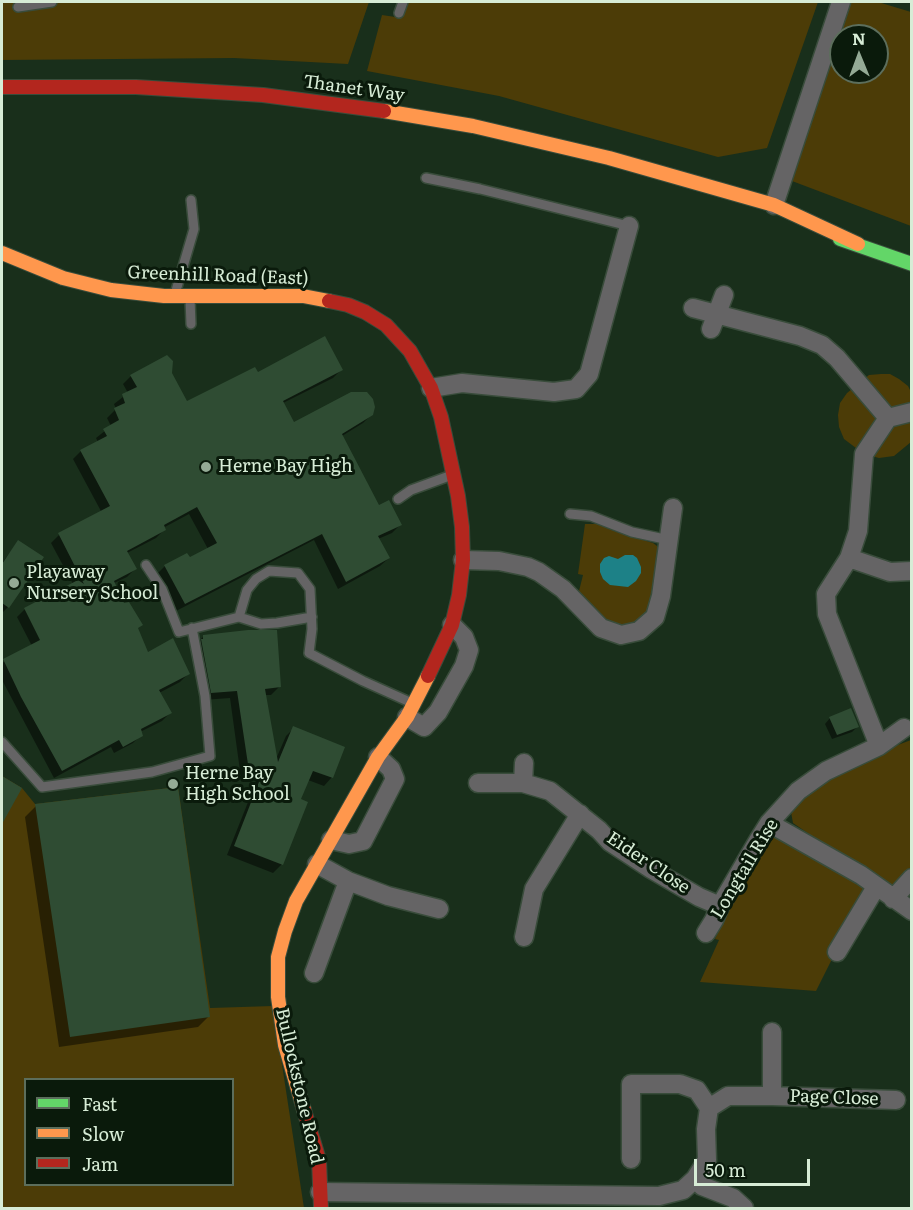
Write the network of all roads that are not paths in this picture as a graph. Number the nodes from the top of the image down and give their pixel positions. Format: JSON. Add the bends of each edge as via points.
{"nodes":[{"id":1,"x":52,"y":2,"type":"edge"},
{"id":2,"x":403,"y":2,"type":"edge"},
{"id":3,"x":841,"y":2,"type":"edge"},
{"id":4,"x":18,"y":7,"type":"dead end"},
{"id":5,"x":399,"y":13,"type":"dead end"},
{"id":6,"x":2,"y":87,"type":"edge"},
{"id":7,"x":426,"y":178,"type":"dead end"},
{"id":8,"x":693,"y":183,"type":"junction"},
{"id":9,"x":191,"y":200,"type":"dead end"},
{"id":10,"x":774,"y":205,"type":"junction"},
{"id":11,"x":629,"y":226,"type":"joint"},
{"id":12,"x":858,"y":244,"type":"junction"},
{"id":13,"x":2,"y":253,"type":"edge"},
{"id":14,"x":912,"y":264,"type":"edge"},
{"id":15,"x":724,"y":295,"type":"dead end"},
{"id":16,"x":175,"y":296,"type":"junction"},
{"id":17,"x":190,"y":296,"type":"junction"},
{"id":18,"x":693,"y":308,"type":"dead end"},
{"id":19,"x":365,"y":312,"type":"joint"},
{"id":20,"x":714,"y":321,"type":"junction"},
{"id":21,"x":191,"y":324,"type":"dead end"},
{"id":22,"x":431,"y":388,"type":"junction"},
{"id":23,"x":912,"y":412,"type":"edge"},
{"id":24,"x":888,"y":418,"type":"junction"},
{"id":25,"x":454,"y":474,"type":"junction"},
{"id":26,"x":398,"y":499,"type":"dead end"},
{"id":27,"x":674,"y":508,"type":"dead end"},
{"id":28,"x":570,"y":514,"type":"dead end"},
{"id":29,"x":669,"y":540,"type":"junction"},
{"id":30,"x":849,"y":558,"type":"junction"},
{"id":31,"x":463,"y":560,"type":"junction"},
{"id":32,"x":146,"y":565,"type":"dead end"},
{"id":33,"x":912,"y":571,"type":"edge"},
{"id":34,"x":238,"y":617,"type":"junction"},
{"id":35,"x":312,"y":617,"type":"junction"},
{"id":36,"x":452,"y":625,"type":"junction"},
{"id":37,"x":192,"y":628,"type":"junction"},
{"id":38,"x":411,"y":711,"type":"junction"},
{"id":39,"x":908,"y":727,"type":"edge"},
{"id":40,"x":2,"y":742,"type":"edge"},
{"id":41,"x":879,"y":746,"type":"junction"},
{"id":42,"x":378,"y":757,"type":"junction"},
{"id":43,"x":524,"y":763,"type":"dead end"},
{"id":44,"x":478,"y":783,"type":"dead end"},
{"id":45,"x":523,"y":783,"type":"junction"},
{"id":46,"x":580,"y":814,"type":"junction"},
{"id":47,"x":769,"y":823,"type":"junction"},
{"id":48,"x":331,"y":840,"type":"junction"},
{"id":49,"x":316,"y":864,"type":"junction"},
{"id":50,"x":912,"y":878,"type":"edge"},
{"id":51,"x":348,"y":880,"type":"junction"},
{"id":52,"x":876,"y":887,"type":"junction"},
{"id":53,"x":893,"y":899,"type":"junction"},
{"id":54,"x":720,"y":906,"type":"junction"},
{"id":55,"x":439,"y":909,"type":"dead end"},
{"id":56,"x":912,"y":911,"type":"edge"},
{"id":57,"x":706,"y":933,"type":"dead end"},
{"id":58,"x":524,"y":937,"type":"dead end"},
{"id":59,"x":837,"y":952,"type":"dead end"},
{"id":60,"x":314,"y":973,"type":"dead end"},
{"id":61,"x":772,"y":1032,"type":"dead end"},
{"id":62,"x":772,"y":1096,"type":"junction"},
{"id":63,"x":896,"y":1100,"type":"dead end"},
{"id":64,"x":709,"y":1108,"type":"junction"},
{"id":65,"x":631,"y":1159,"type":"dead end"},
{"id":66,"x":695,"y":1179,"type":"junction"},
{"id":67,"x":321,"y":1200,"type":"edge"},
{"id":68,"x":461,"y":1201,"type":"edge"},
{"id":69,"x":610,"y":1202,"type":"edge"},
{"id":70,"x":744,"y":1209,"type":"edge"}],
"edges":[{"from":1,"to":4,"type":"lane"},
{"from":2,"to":5,"type":"lane"},
{"from":3,"to":10,"type":"street"},
{"from":6,"to":8,"type":"street","name":"Thanet Way","via":[[136,87],[348,105],[537,140]]},
{"from":7,"to":11,"type":"lane"},
{"from":8,"to":10,"type":"street","name":"Thanet Way"},
{"from":8,"to":12,"type":"street","name":"Thanet Way","via":[[769,218]]},
{"from":9,"to":16,"type":"lane","via":[[194,229]]},
{"from":10,"to":12,"type":"street","name":"Thanet Way"},
{"from":11,"to":22,"type":"street","via":[[589,374],[576,389],[554,392],[462,383]]},
{"from":12,"to":14,"type":"street","name":"Thanet Way"},
{"from":13,"to":16,"type":"street","name":"Greenhill Road (East)","via":[[63,278],[111,290]]},
{"from":15,"to":20,"type":"street"},
{"from":16,"to":17,"type":"street","name":"Greenhill Road (East)"},
{"from":17,"to":19,"type":"street","name":"Greenhill Road (East)","via":[[303,296],[339,302]]},
{"from":17,"to":21,"type":"lane"},
{"from":18,"to":20,"type":"street"},
{"from":19,"to":22,"type":"street","name":"Bullockstone Road","via":[[396,334],[417,360]]},
{"from":20,"to":24,"type":"street","via":[[800,336],[822,345]]},
{"from":22,"to":25,"type":"street","name":"Bullockstone Road"},
{"from":23,"to":24,"type":"street"},
{"from":24,"to":30,"type":"street","via":[[864,454],[858,531]]},
{"from":25,"to":26,"type":"lane"},
{"from":25,"to":31,"type":"street","name":"Bullockstone Road"},
{"from":27,"to":29,"type":"street"},
{"from":28,"to":29,"type":"lane","via":[[591,516],[632,532]]},
{"from":29,"to":31,"type":"street","via":[[655,617],[639,631],[621,635],[601,628],[563,589],[539,572],[512,563]]},
{"from":30,"to":33,"type":"street","via":[[890,572]]},
{"from":30,"to":41,"type":"street","via":[[826,594],[826,615]]},
{"from":31,"to":36,"type":"street","name":"Bullockstone Road"},
{"from":32,"to":37,"type":"lane","via":[[162,589],[179,632]]},
{"from":34,"to":35,"type":"lane","via":[[261,624]]},
{"from":34,"to":35,"type":"lane","via":[[256,579],[277,571],[298,573],[310,589]]},
{"from":34,"to":37,"type":"lane"},
{"from":35,"to":38,"type":"lane","via":[[309,653]]},
{"from":36,"to":38,"type":"street","name":"Bullockstone Road"},
{"from":36,"to":38,"type":"street","via":[[464,637],[469,651],[464,666],[438,712],[424,727]]},
{"from":37,"to":40,"type":"lane","via":[[205,696],[210,756],[153,772],[42,787]]},
{"from":38,"to":42,"type":"street","name":"Bullockstone Road"},
{"from":39,"to":41,"type":"street","name":"Longtail Rise"},
{"from":41,"to":47,"type":"street","name":"Longtail Rise","via":[[826,771],[798,791]]},
{"from":42,"to":48,"type":"street","name":"Bullockstone Road"},
{"from":42,"to":48,"type":"street","via":[[395,779],[363,841],[349,844]]},
{"from":43,"to":45,"type":"street"},
{"from":44,"to":45,"type":"street","name":"Eider Close"},
{"from":45,"to":46,"type":"street","name":"Eider Close","via":[[550,791]]},
{"from":46,"to":54,"type":"street","name":"Eider Close","via":[[610,842],[651,869]]},
{"from":46,"to":58,"type":"street","via":[[534,889]]},
{"from":47,"to":52,"type":"street"},
{"from":47,"to":54,"type":"street","name":"Longtail Rise"},
{"from":48,"to":49,"type":"street","name":"Bullockstone Road"},
{"from":49,"to":51,"type":"street"},
{"from":49,"to":67,"type":"street","name":"Bullockstone Road","via":[[285,931],[278,957],[278,997],[285,1045],[318,1160]]},
{"from":50,"to":53,"type":"street"},
{"from":51,"to":55,"type":"street","via":[[388,896]]},
{"from":51,"to":60,"type":"street"},
{"from":52,"to":53,"type":"street"},
{"from":52,"to":59,"type":"street"},
{"from":53,"to":56,"type":"street"},
{"from":54,"to":57,"type":"street","name":"Longtail Rise"},
{"from":61,"to":62,"type":"street"},
{"from":62,"to":63,"type":"street","name":"Page Close"},
{"from":62,"to":64,"type":"street","name":"Page Close","via":[[728,1096]]},
{"from":64,"to":65,"type":"street","via":[[697,1090],[680,1084],[632,1084]]},
{"from":64,"to":66,"type":"street","via":[[707,1160]]},
{"from":66,"to":69,"type":"street","via":[[683,1190]]},
{"from":66,"to":70,"type":"street","via":[[702,1186],[733,1198]]},
{"from":67,"to":68,"type":"street"},
{"from":68,"to":69,"type":"street"}]}
